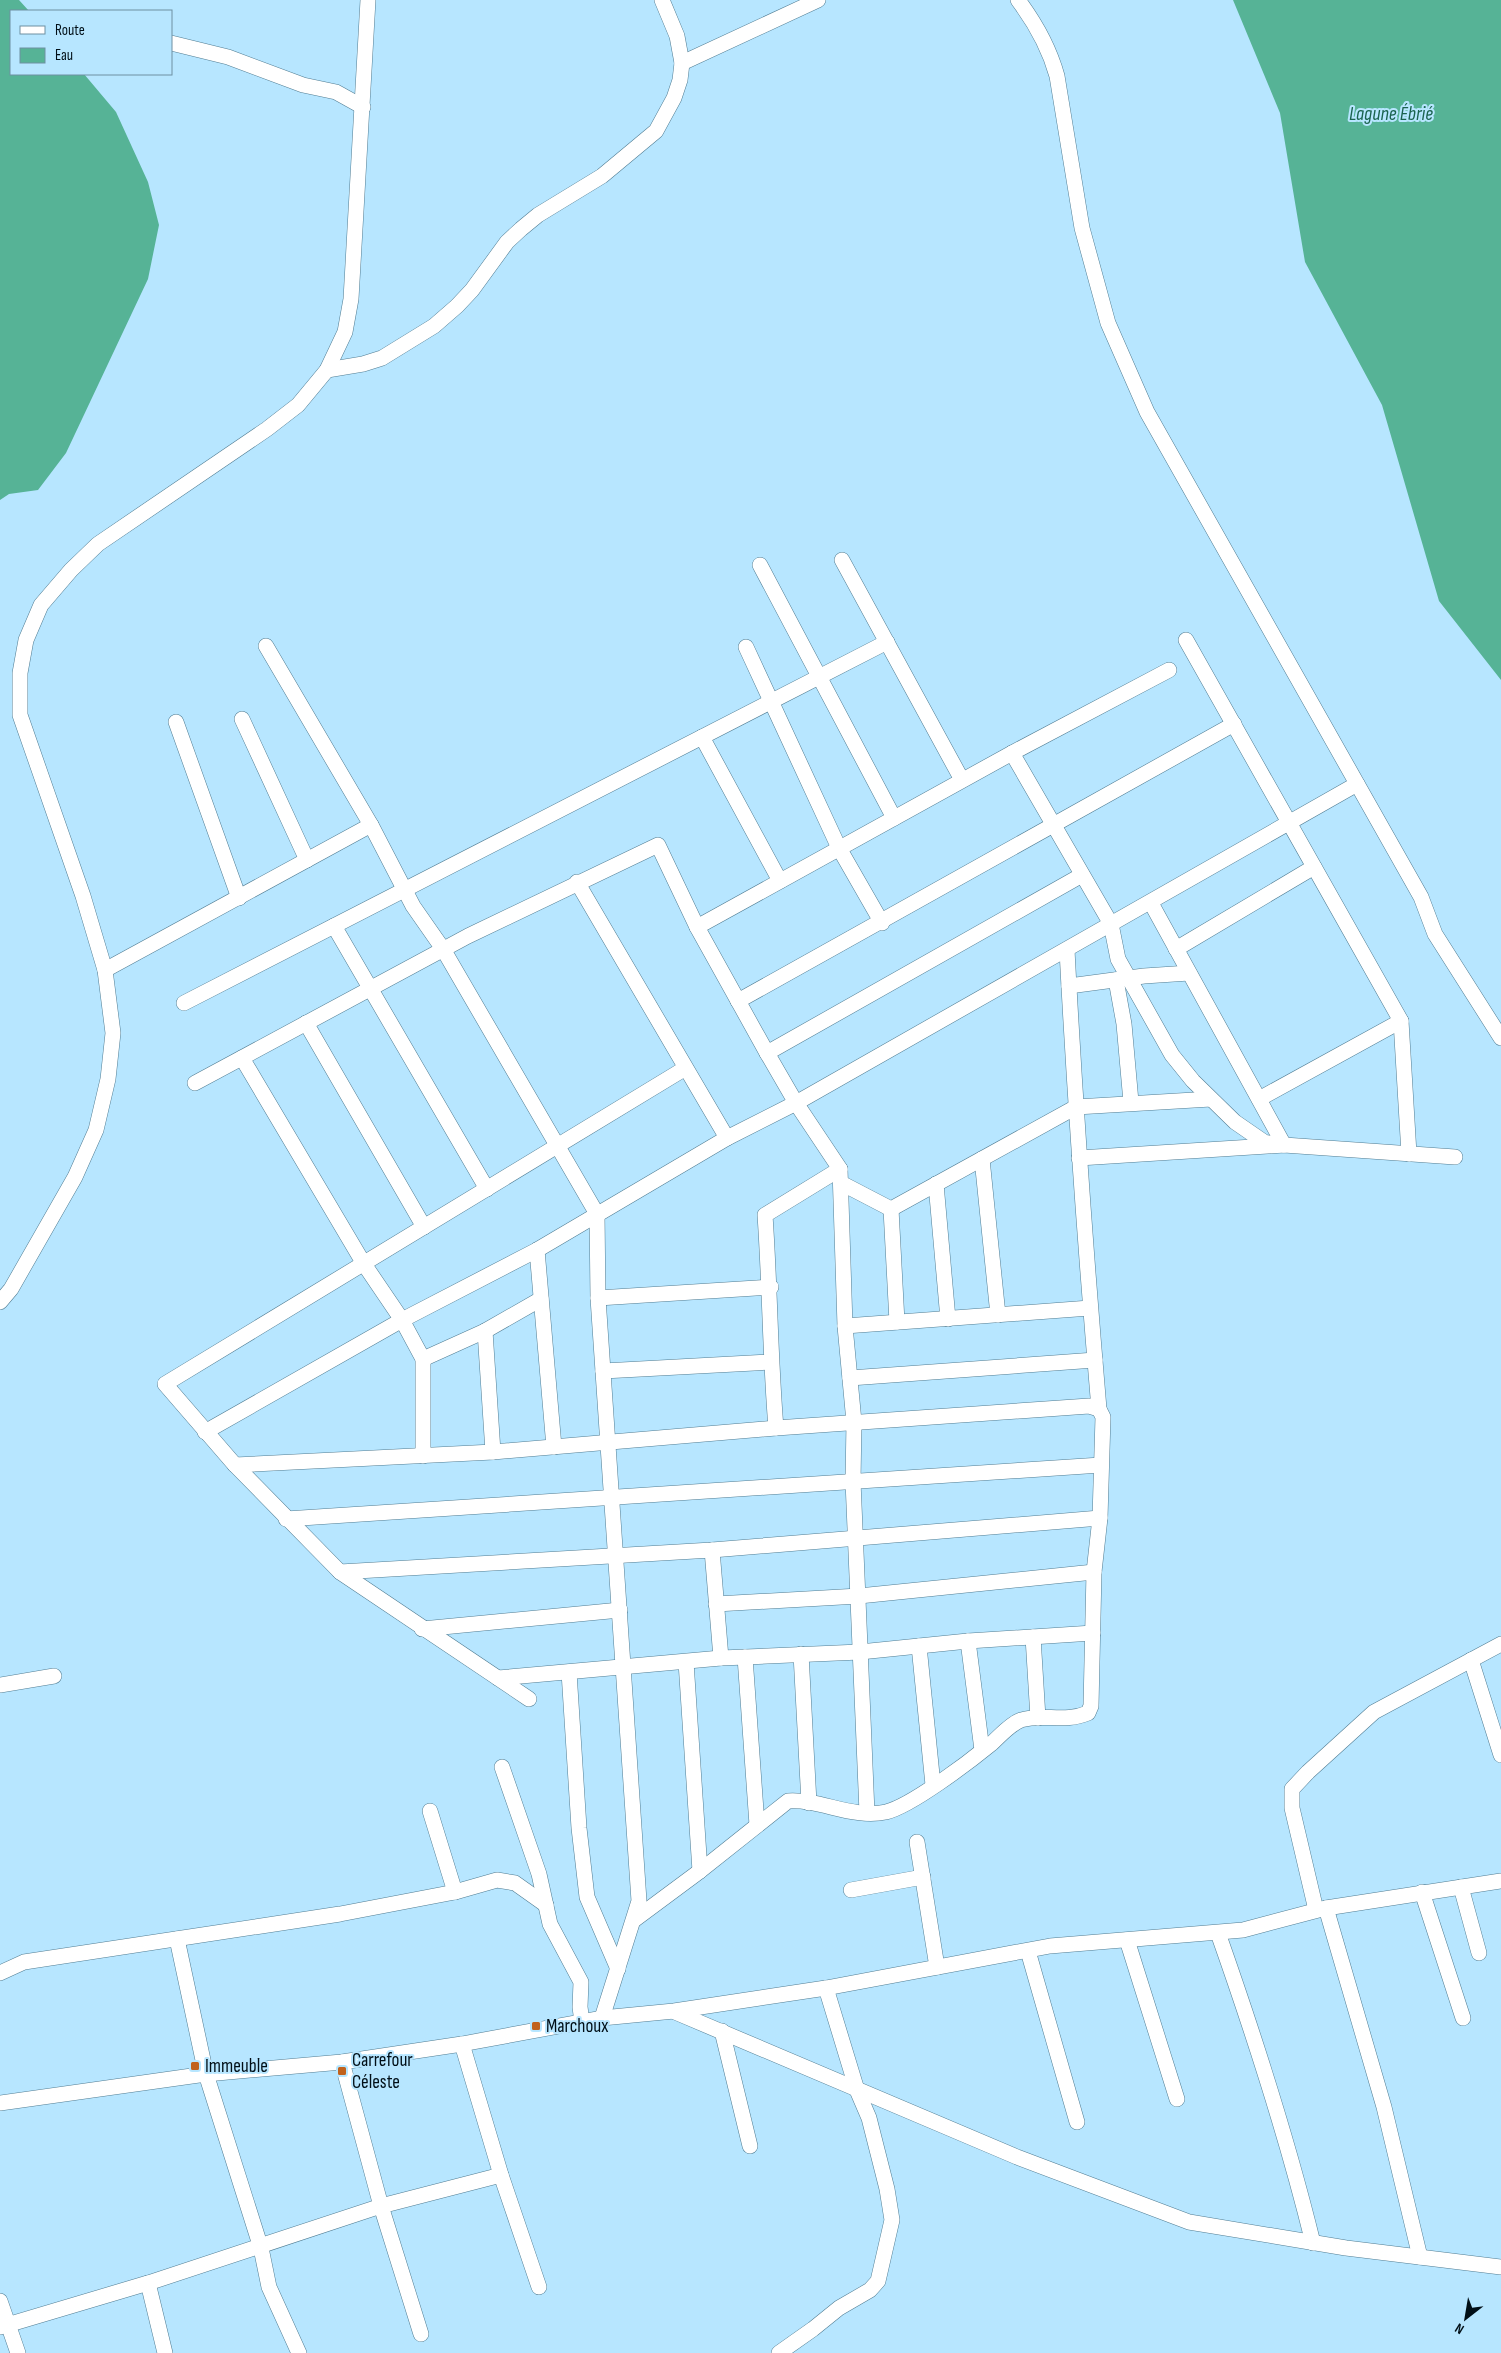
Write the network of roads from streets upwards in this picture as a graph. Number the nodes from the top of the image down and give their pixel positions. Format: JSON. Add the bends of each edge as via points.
{"nodes":[{"id":1,"x":368,"y":0,"type":"edge"},
{"id":2,"x":662,"y":0,"type":"edge"},
{"id":3,"x":818,"y":0,"type":"edge"},
{"id":4,"x":1018,"y":0,"type":"edge"},
{"id":5,"x":172,"y":43,"type":"edge"},
{"id":6,"x":682,"y":62,"type":"junction"},
{"id":7,"x":363,"y":107,"type":"junction"},
{"id":8,"x":327,"y":370,"type":"junction"},
{"id":9,"x":842,"y":560,"type":"dead end"},
{"id":10,"x":760,"y":565,"type":"dead end"},
{"id":11,"x":1186,"y":640,"type":"dead end"},
{"id":12,"x":887,"y":642,"type":"junction"},
{"id":13,"x":266,"y":646,"type":"dead end"},
{"id":14,"x":746,"y":647,"type":"dead end"},
{"id":15,"x":1169,"y":670,"type":"dead end"},
{"id":16,"x":819,"y":677,"type":"junction"},
{"id":17,"x":772,"y":702,"type":"junction"},
{"id":18,"x":242,"y":718,"type":"dead end"},
{"id":19,"x":176,"y":722,"type":"dead end"},
{"id":20,"x":1234,"y":724,"type":"junction"},
{"id":21,"x":702,"y":737,"type":"junction"},
{"id":22,"x":1012,"y":753,"type":"junction"},
{"id":23,"x":962,"y":780,"type":"junction"},
{"id":24,"x":1357,"y":784,"type":"junction"},
{"id":25,"x":894,"y":818,"type":"junction"},
{"id":26,"x":1289,"y":823,"type":"junction"},
{"id":27,"x":371,"y":825,"type":"junction"},
{"id":28,"x":1054,"y":827,"type":"junction"},
{"id":29,"x":839,"y":848,"type":"junction"},
{"id":30,"x":307,"y":860,"type":"junction"},
{"id":31,"x":1314,"y":868,"type":"junction"},
{"id":32,"x":1082,"y":874,"type":"junction"},
{"id":33,"x":780,"y":881,"type":"junction"},
{"id":34,"x":577,"y":882,"type":"junction"},
{"id":35,"x":404,"y":891,"type":"junction"},
{"id":36,"x":239,"y":898,"type":"junction"},
{"id":37,"x":1150,"y":902,"type":"junction"},
{"id":38,"x":882,"y":923,"type":"junction"},
{"id":39,"x":1111,"y":924,"type":"junction"},
{"id":40,"x":334,"y":926,"type":"junction"},
{"id":41,"x":697,"y":927,"type":"junction"},
{"id":42,"x":443,"y":949,"type":"junction"},
{"id":43,"x":1176,"y":949,"type":"junction"},
{"id":44,"x":1068,"y":950,"type":"junction"},
{"id":45,"x":105,"y":970,"type":"junction"},
{"id":46,"x":1189,"y":973,"type":"junction"},
{"id":47,"x":1122,"y":980,"type":"junction"},
{"id":48,"x":1069,"y":986,"type":"junction"},
{"id":49,"x":371,"y":989,"type":"junction"},
{"id":50,"x":738,"y":1001,"type":"junction"},
{"id":51,"x":184,"y":1003,"type":"dead end"},
{"id":52,"x":1400,"y":1021,"type":"junction"},
{"id":53,"x":306,"y":1023,"type":"junction"},
{"id":54,"x":1501,"y":1038,"type":"edge"},
{"id":55,"x":767,"y":1053,"type":"junction"},
{"id":56,"x":242,"y":1058,"type":"junction"},
{"id":57,"x":684,"y":1069,"type":"junction"},
{"id":58,"x":195,"y":1083,"type":"dead end"},
{"id":59,"x":1211,"y":1099,"type":"junction"},
{"id":60,"x":1259,"y":1099,"type":"junction"},
{"id":61,"x":1131,"y":1102,"type":"junction"},
{"id":62,"x":796,"y":1103,"type":"junction"},
{"id":63,"x":1076,"y":1107,"type":"junction"},
{"id":64,"x":727,"y":1138,"type":"junction"},
{"id":65,"x":1282,"y":1145,"type":"junction"},
{"id":66,"x":558,"y":1146,"type":"junction"},
{"id":67,"x":1409,"y":1154,"type":"junction"},
{"id":68,"x":1455,"y":1157,"type":"dead end"},
{"id":69,"x":1079,"y":1158,"type":"junction"},
{"id":70,"x":982,"y":1159,"type":"junction"},
{"id":71,"x":841,"y":1176,"type":"junction"},
{"id":72,"x":936,"y":1184,"type":"junction"},
{"id":73,"x":487,"y":1189,"type":"junction"},
{"id":74,"x":891,"y":1209,"type":"junction"},
{"id":75,"x":597,"y":1214,"type":"junction"},
{"id":76,"x":424,"y":1227,"type":"junction"},
{"id":77,"x":537,"y":1250,"type":"junction"},
{"id":78,"x":364,"y":1264,"type":"junction"},
{"id":79,"x":770,"y":1287,"type":"junction"},
{"id":80,"x":598,"y":1298,"type":"junction"},
{"id":81,"x":541,"y":1299,"type":"junction"},
{"id":82,"x":0,"y":1302,"type":"edge"},
{"id":83,"x":1090,"y":1308,"type":"junction"},
{"id":84,"x":998,"y":1315,"type":"junction"},
{"id":85,"x":948,"y":1318,"type":"junction"},
{"id":86,"x":402,"y":1320,"type":"junction"},
{"id":87,"x":896,"y":1322,"type":"junction"},
{"id":88,"x":845,"y":1326,"type":"junction"},
{"id":89,"x":485,"y":1330,"type":"junction"},
{"id":90,"x":423,"y":1359,"type":"junction"},
{"id":91,"x":1095,"y":1360,"type":"junction"},
{"id":92,"x":771,"y":1362,"type":"junction"},
{"id":93,"x":603,"y":1371,"type":"junction"},
{"id":94,"x":850,"y":1378,"type":"junction"},
{"id":95,"x":1099,"y":1409,"type":"junction"},
{"id":96,"x":854,"y":1422,"type":"junction"},
{"id":97,"x":776,"y":1428,"type":"junction"},
{"id":98,"x":206,"y":1432,"type":"junction"},
{"id":99,"x":607,"y":1442,"type":"junction"},
{"id":100,"x":554,"y":1447,"type":"junction"},
{"id":101,"x":494,"y":1452,"type":"junction"},
{"id":102,"x":423,"y":1456,"type":"junction"},
{"id":103,"x":1101,"y":1465,"type":"junction"},
{"id":104,"x":235,"y":1466,"type":"junction"},
{"id":105,"x":853,"y":1481,"type":"junction"},
{"id":106,"x":612,"y":1498,"type":"junction"},
{"id":107,"x":1100,"y":1518,"type":"junction"},
{"id":108,"x":286,"y":1519,"type":"junction"},
{"id":109,"x":856,"y":1539,"type":"junction"},
{"id":110,"x":712,"y":1550,"type":"junction"},
{"id":111,"x":617,"y":1555,"type":"junction"},
{"id":112,"x":340,"y":1572,"type":"junction"},
{"id":113,"x":1094,"y":1572,"type":"junction"},
{"id":114,"x":859,"y":1596,"type":"junction"},
{"id":115,"x":716,"y":1604,"type":"junction"},
{"id":116,"x":620,"y":1610,"type":"junction"},
{"id":117,"x":422,"y":1629,"type":"junction"},
{"id":118,"x":1094,"y":1632,"type":"junction"},
{"id":119,"x":1033,"y":1637,"type":"junction"},
{"id":120,"x":968,"y":1641,"type":"junction"},
{"id":121,"x":1501,"y":1644,"type":"edge"},
{"id":122,"x":919,"y":1646,"type":"junction"},
{"id":123,"x":860,"y":1652,"type":"junction"},
{"id":124,"x":801,"y":1654,"type":"junction"},
{"id":125,"x":745,"y":1657,"type":"junction"},
{"id":126,"x":721,"y":1658,"type":"junction"},
{"id":127,"x":1471,"y":1660,"type":"junction"},
{"id":128,"x":686,"y":1662,"type":"junction"},
{"id":129,"x":623,"y":1666,"type":"junction"},
{"id":130,"x":569,"y":1672,"type":"junction"},
{"id":131,"x":54,"y":1676,"type":"dead end"},
{"id":132,"x":498,"y":1678,"type":"junction"},
{"id":133,"x":0,"y":1685,"type":"edge"},
{"id":134,"x":529,"y":1699,"type":"dead end"},
{"id":135,"x":1038,"y":1718,"type":"junction"},
{"id":136,"x":982,"y":1750,"type":"junction"},
{"id":137,"x":1501,"y":1755,"type":"edge"},
{"id":138,"x":502,"y":1767,"type":"dead end"},
{"id":139,"x":933,"y":1785,"type":"junction"},
{"id":140,"x":809,"y":1803,"type":"junction"},
{"id":141,"x":430,"y":1811,"type":"dead end"},
{"id":142,"x":867,"y":1813,"type":"junction"},
{"id":143,"x":757,"y":1825,"type":"junction"},
{"id":144,"x":917,"y":1842,"type":"dead end"},
{"id":145,"x":700,"y":1871,"type":"junction"},
{"id":146,"x":922,"y":1877,"type":"junction"},
{"id":147,"x":1501,"y":1881,"type":"edge"},
{"id":148,"x":1461,"y":1887,"type":"junction"},
{"id":149,"x":851,"y":1890,"type":"dead end"},
{"id":150,"x":455,"y":1892,"type":"junction"},
{"id":151,"x":1422,"y":1892,"type":"junction"},
{"id":152,"x":546,"y":1905,"type":"junction"},
{"id":153,"x":1321,"y":1909,"type":"junction"},
{"id":154,"x":634,"y":1920,"type":"junction"},
{"id":155,"x":1218,"y":1932,"type":"junction"},
{"id":156,"x":177,"y":1939,"type":"junction"},
{"id":157,"x":1127,"y":1940,"type":"junction"},
{"id":158,"x":1028,"y":1951,"type":"junction"},
{"id":159,"x":1479,"y":1953,"type":"dead end"},
{"id":160,"x":936,"y":1967,"type":"junction"},
{"id":161,"x":618,"y":1969,"type":"junction"},
{"id":162,"x":0,"y":1973,"type":"edge"},
{"id":163,"x":826,"y":1988,"type":"junction"},
{"id":164,"x":674,"y":2011,"type":"junction"},
{"id":165,"x":602,"y":2018,"type":"junction"},
{"id":166,"x":1463,"y":2018,"type":"dead end"},
{"id":167,"x":582,"y":2022,"type":"junction"},
{"id":168,"x":722,"y":2031,"type":"junction"},
{"id":169,"x":462,"y":2044,"type":"junction"},
{"id":170,"x":342,"y":2062,"type":"junction"},
{"id":171,"x":206,"y":2074,"type":"junction"},
{"id":172,"x":858,"y":2090,"type":"junction"},
{"id":173,"x":1177,"y":2099,"type":"dead end"},
{"id":174,"x":0,"y":2103,"type":"edge"},
{"id":175,"x":1077,"y":2122,"type":"dead end"},
{"id":176,"x":750,"y":2146,"type":"dead end"},
{"id":177,"x":501,"y":2175,"type":"junction"},
{"id":178,"x":381,"y":2206,"type":"junction"},
{"id":179,"x":1313,"y":2242,"type":"junction"},
{"id":180,"x":261,"y":2248,"type":"junction"},
{"id":181,"x":1420,"y":2257,"type":"junction"},
{"id":182,"x":1501,"y":2267,"type":"edge"},
{"id":183,"x":148,"y":2284,"type":"junction"},
{"id":184,"x":539,"y":2287,"type":"dead end"},
{"id":185,"x":0,"y":2301,"type":"edge"},
{"id":186,"x":4,"y":2325,"type":"edge"},
{"id":187,"x":421,"y":2334,"type":"dead end"},
{"id":188,"x":18,"y":2353,"type":"edge"},
{"id":189,"x":165,"y":2353,"type":"edge"},
{"id":190,"x":298,"y":2353,"type":"edge"},
{"id":191,"x":779,"y":2353,"type":"edge"}],
"edges":[{"from":1,"to":7,"type":"street"},
{"from":2,"to":6,"type":"street","via":[[677,36]]},
{"from":3,"to":6,"type":"street"},
{"from":4,"to":24,"type":"street","via":[[1038,27],[1050,51],[1082,228],[1108,322],[1143,403]]},
{"from":5,"to":7,"type":"street","via":[[228,57],[303,85],[336,92]]},
{"from":6,"to":8,"type":"street","via":[[674,98],[656,131],[602,176],[521,229],[507,242],[472,290],[434,326],[382,358]]},
{"from":7,"to":8,"type":"street","via":[[351,299],[345,332]]},
{"from":8,"to":45,"type":"street","via":[[298,405],[267,430],[98,544],[41,605],[26,640],[20,672],[20,715]]},
{"from":9,"to":12,"type":"street"},
{"from":10,"to":16,"type":"street"},
{"from":11,"to":20,"type":"street"},
{"from":12,"to":16,"type":"street"},
{"from":12,"to":23,"type":"street"},
{"from":13,"to":27,"type":"street"},
{"from":14,"to":17,"type":"street"},
{"from":15,"to":22,"type":"street"},
{"from":16,"to":17,"type":"street"},
{"from":16,"to":25,"type":"street"},
{"from":17,"to":21,"type":"street"},
{"from":17,"to":29,"type":"street"},
{"from":18,"to":30,"type":"street"},
{"from":19,"to":36,"type":"street"},
{"from":20,"to":26,"type":"street"},
{"from":20,"to":28,"type":"street"},
{"from":21,"to":33,"type":"street"},
{"from":21,"to":35,"type":"street"},
{"from":22,"to":23,"type":"street"},
{"from":22,"to":28,"type":"street"},
{"from":23,"to":25,"type":"street"},
{"from":24,"to":26,"type":"street"},
{"from":24,"to":54,"type":"street","via":[[1421,897],[1435,934]]},
{"from":25,"to":29,"type":"street"},
{"from":26,"to":31,"type":"street"},
{"from":26,"to":37,"type":"street"},
{"from":27,"to":30,"type":"street"},
{"from":27,"to":35,"type":"street"},
{"from":28,"to":32,"type":"street"},
{"from":28,"to":38,"type":"street"},
{"from":29,"to":33,"type":"street"},
{"from":29,"to":38,"type":"street"},
{"from":30,"to":36,"type":"street"},
{"from":31,"to":43,"type":"street"},
{"from":31,"to":52,"type":"street"},
{"from":32,"to":39,"type":"street"},
{"from":32,"to":55,"type":"street"},
{"from":33,"to":41,"type":"street"},
{"from":34,"to":41,"type":"street","via":[[658,845]]},
{"from":34,"to":42,"type":"street"},
{"from":34,"to":57,"type":"street"},
{"from":35,"to":40,"type":"street"},
{"from":35,"to":42,"type":"street"},
{"from":36,"to":45,"type":"street"},
{"from":37,"to":39,"type":"street"},
{"from":37,"to":43,"type":"street"},
{"from":38,"to":50,"type":"street"},
{"from":39,"to":44,"type":"street"},
{"from":39,"to":47,"type":"street"},
{"from":40,"to":49,"type":"street"},
{"from":40,"to":51,"type":"street"},
{"from":41,"to":50,"type":"street"},
{"from":42,"to":49,"type":"street"},
{"from":42,"to":66,"type":"street"},
{"from":43,"to":46,"type":"street"},
{"from":44,"to":48,"type":"street"},
{"from":44,"to":62,"type":"street"},
{"from":45,"to":82,"type":"street","via":[[113,1033],[108,1079],[96,1130],[75,1177],[11,1290]]},
{"from":46,"to":47,"type":"street"},
{"from":46,"to":60,"type":"street"},
{"from":47,"to":48,"type":"street"},
{"from":47,"to":59,"type":"street","via":[[1172,1055]]},
{"from":47,"to":61,"type":"street"},
{"from":48,"to":63,"type":"street"},
{"from":49,"to":53,"type":"street"},
{"from":49,"to":73,"type":"street"},
{"from":50,"to":55,"type":"street"},
{"from":52,"to":60,"type":"street"},
{"from":52,"to":67,"type":"street"},
{"from":53,"to":56,"type":"street"},
{"from":53,"to":76,"type":"street"},
{"from":55,"to":62,"type":"street"},
{"from":56,"to":58,"type":"street"},
{"from":56,"to":78,"type":"street"},
{"from":57,"to":64,"type":"street"},
{"from":57,"to":66,"type":"street"},
{"from":59,"to":61,"type":"street"},
{"from":59,"to":65,"type":"street","via":[[1264,1142]]},
{"from":60,"to":65,"type":"street"},
{"from":61,"to":63,"type":"street"},
{"from":62,"to":64,"type":"street"},
{"from":62,"to":71,"type":"street"},
{"from":63,"to":69,"type":"street"},
{"from":63,"to":70,"type":"street"},
{"from":64,"to":75,"type":"street"},
{"from":65,"to":67,"type":"street"},
{"from":65,"to":69,"type":"street"},
{"from":66,"to":73,"type":"street"},
{"from":66,"to":75,"type":"street"},
{"from":67,"to":68,"type":"street"},
{"from":69,"to":83,"type":"street"},
{"from":70,"to":72,"type":"street"},
{"from":70,"to":84,"type":"street"},
{"from":71,"to":74,"type":"street"},
{"from":71,"to":79,"type":"street","via":[[765,1215]]},
{"from":71,"to":88,"type":"street"},
{"from":72,"to":74,"type":"street"},
{"from":72,"to":85,"type":"street"},
{"from":73,"to":76,"type":"street"},
{"from":74,"to":87,"type":"street"},
{"from":75,"to":77,"type":"street"},
{"from":75,"to":80,"type":"street"},
{"from":76,"to":78,"type":"street"},
{"from":77,"to":81,"type":"street"},
{"from":77,"to":86,"type":"street"},
{"from":78,"to":86,"type":"street"},
{"from":78,"to":98,"type":"street","via":[[164,1384]]},
{"from":79,"to":80,"type":"street"},
{"from":79,"to":92,"type":"street"},
{"from":80,"to":93,"type":"street"},
{"from":81,"to":89,"type":"street"},
{"from":81,"to":100,"type":"street"},
{"from":83,"to":84,"type":"street"},
{"from":83,"to":91,"type":"street"},
{"from":84,"to":85,"type":"street"},
{"from":85,"to":87,"type":"street"},
{"from":86,"to":90,"type":"street"},
{"from":86,"to":98,"type":"street"},
{"from":87,"to":88,"type":"street"},
{"from":88,"to":94,"type":"street"},
{"from":89,"to":90,"type":"street"},
{"from":89,"to":101,"type":"street"},
{"from":90,"to":102,"type":"street"},
{"from":91,"to":94,"type":"street"},
{"from":91,"to":95,"type":"street"},
{"from":92,"to":93,"type":"street"},
{"from":92,"to":97,"type":"street"},
{"from":93,"to":99,"type":"street"},
{"from":94,"to":96,"type":"street"},
{"from":95,"to":96,"type":"street","via":[[1090,1406]]},
{"from":95,"to":103,"type":"street","via":[[1103,1417]]},
{"from":96,"to":97,"type":"street"},
{"from":96,"to":105,"type":"street"},
{"from":97,"to":99,"type":"street"},
{"from":98,"to":104,"type":"street"},
{"from":99,"to":100,"type":"street"},
{"from":99,"to":106,"type":"street"},
{"from":100,"to":101,"type":"street"},
{"from":101,"to":102,"type":"street"},
{"from":102,"to":104,"type":"street"},
{"from":103,"to":105,"type":"street"},
{"from":103,"to":107,"type":"street"},
{"from":104,"to":108,"type":"street"},
{"from":105,"to":106,"type":"street"},
{"from":105,"to":109,"type":"street"},
{"from":106,"to":108,"type":"street"},
{"from":106,"to":111,"type":"street"},
{"from":107,"to":109,"type":"street"},
{"from":107,"to":113,"type":"street"},
{"from":108,"to":112,"type":"street"},
{"from":109,"to":110,"type":"street"},
{"from":109,"to":114,"type":"street"},
{"from":110,"to":111,"type":"street"},
{"from":110,"to":115,"type":"street"},
{"from":111,"to":112,"type":"street"},
{"from":111,"to":116,"type":"street"},
{"from":112,"to":117,"type":"street"},
{"from":113,"to":114,"type":"street"},
{"from":113,"to":118,"type":"street"},
{"from":114,"to":115,"type":"street"},
{"from":114,"to":123,"type":"street"},
{"from":115,"to":126,"type":"street"},
{"from":116,"to":117,"type":"street"},
{"from":116,"to":129,"type":"street"},
{"from":117,"to":132,"type":"street"},
{"from":118,"to":119,"type":"street"},
{"from":118,"to":135,"type":"street","via":[[1088,1713],[1077,1718]]},
{"from":119,"to":120,"type":"street"},
{"from":119,"to":135,"type":"street"},
{"from":120,"to":122,"type":"street"},
{"from":120,"to":136,"type":"street"},
{"from":121,"to":127,"type":"street"},
{"from":122,"to":123,"type":"street"},
{"from":122,"to":139,"type":"street"},
{"from":123,"to":124,"type":"street"},
{"from":123,"to":142,"type":"street"},
{"from":124,"to":125,"type":"street"},
{"from":124,"to":140,"type":"street"},
{"from":125,"to":126,"type":"street"},
{"from":125,"to":143,"type":"street"},
{"from":126,"to":128,"type":"street"},
{"from":127,"to":137,"type":"street"},
{"from":127,"to":153,"type":"street","via":[[1374,1712],[1292,1789],[1292,1808]]},
{"from":128,"to":129,"type":"street"},
{"from":128,"to":145,"type":"street"},
{"from":129,"to":130,"type":"street"},
{"from":129,"to":154,"type":"street","via":[[639,1901]]},
{"from":130,"to":132,"type":"street"},
{"from":130,"to":161,"type":"street","via":[[587,1897]]},
{"from":131,"to":133,"type":"street"},
{"from":132,"to":134,"type":"street"},
{"from":135,"to":136,"type":"street","via":[[1020,1721]]},
{"from":136,"to":139,"type":"street"},
{"from":138,"to":152,"type":"street","via":[[539,1874]]},
{"from":139,"to":142,"type":"street","via":[[914,1799],[886,1812]]},
{"from":140,"to":142,"type":"street"},
{"from":140,"to":143,"type":"street","via":[[788,1801]]},
{"from":141,"to":150,"type":"street"},
{"from":143,"to":145,"type":"street"},
{"from":144,"to":146,"type":"street"},
{"from":145,"to":154,"type":"street"},
{"from":146,"to":149,"type":"street"},
{"from":146,"to":160,"type":"street"},
{"from":147,"to":148,"type":"street"},
{"from":148,"to":151,"type":"street"},
{"from":148,"to":159,"type":"street"},
{"from":150,"to":152,"type":"street","via":[[497,1880],[516,1883]]},
{"from":150,"to":156,"type":"street","via":[[340,1914]]},
{"from":151,"to":153,"type":"street"},
{"from":151,"to":166,"type":"street"},
{"from":152,"to":167,"type":"street","via":[[550,1924],[581,1982]]},
{"from":153,"to":155,"type":"street","via":[[1243,1930]]},
{"from":153,"to":181,"type":"street","via":[[1384,2107]]},
{"from":154,"to":161,"type":"street"},
{"from":155,"to":157,"type":"street"},
{"from":155,"to":179,"type":"street","via":[[1259,2051]]},
{"from":156,"to":162,"type":"street","via":[[24,1962]]},
{"from":156,"to":171,"type":"street"},
{"from":157,"to":158,"type":"street","via":[[1050,1946]]},
{"from":157,"to":173,"type":"street"},
{"from":158,"to":160,"type":"street"},
{"from":158,"to":175,"type":"street"},
{"from":160,"to":163,"type":"street"},
{"from":161,"to":165,"type":"street"},
{"from":163,"to":164,"type":"street"},
{"from":163,"to":172,"type":"street"},
{"from":164,"to":165,"type":"street"},
{"from":164,"to":168,"type":"street"},
{"from":165,"to":167,"type":"street"},
{"from":167,"to":169,"type":"street"},
{"from":168,"to":172,"type":"street"},
{"from":168,"to":176,"type":"street"},
{"from":169,"to":170,"type":"street"},
{"from":169,"to":177,"type":"street"},
{"from":170,"to":171,"type":"street"},
{"from":170,"to":178,"type":"street"},
{"from":171,"to":174,"type":"street"},
{"from":171,"to":180,"type":"street"},
{"from":172,"to":179,"type":"street","via":[[1188,2222]]},
{"from":172,"to":191,"type":"street","via":[[887,2188],[892,2220],[878,2281],[870,2290],[839,2308]]},
{"from":177,"to":178,"type":"street"},
{"from":177,"to":184,"type":"street"},
{"from":178,"to":180,"type":"street"},
{"from":178,"to":187,"type":"street"},
{"from":179,"to":181,"type":"street"},
{"from":180,"to":183,"type":"street"},
{"from":180,"to":190,"type":"street","via":[[269,2287]]},
{"from":181,"to":182,"type":"street"},
{"from":183,"to":186,"type":"street"},
{"from":183,"to":189,"type":"street"},
{"from":185,"to":186,"type":"street"},
{"from":186,"to":188,"type":"street"}]}
